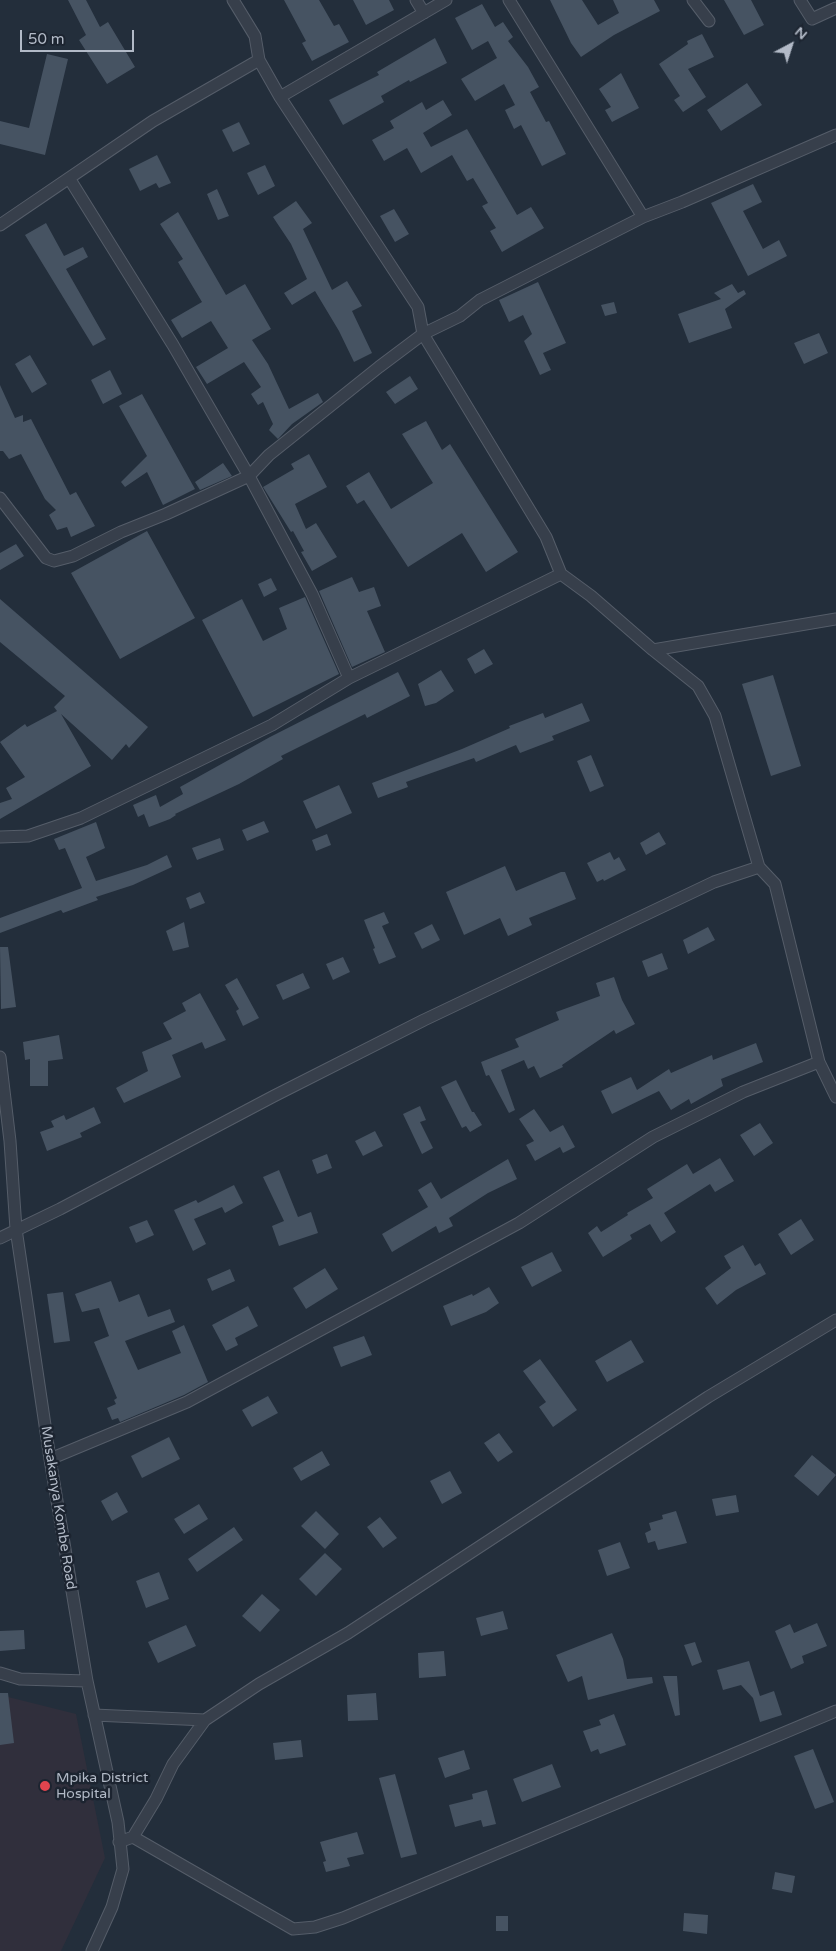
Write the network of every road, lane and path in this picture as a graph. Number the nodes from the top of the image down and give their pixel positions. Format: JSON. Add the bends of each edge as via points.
{"nodes":[{"id":1,"x":233,"y":0,"type":"edge"},
{"id":2,"x":416,"y":0,"type":"edge"},
{"id":3,"x":446,"y":0,"type":"edge"},
{"id":4,"x":509,"y":0,"type":"edge"},
{"id":5,"x":693,"y":0,"type":"edge"},
{"id":6,"x":800,"y":0,"type":"edge"},
{"id":7,"x":836,"y":8,"type":"edge"},
{"id":8,"x":424,"y":13,"type":"junction"},
{"id":9,"x":709,"y":21,"type":"dead end"},
{"id":10,"x":259,"y":60,"type":"junction"},
{"id":11,"x":280,"y":97,"type":"junction"},
{"id":12,"x":836,"y":134,"type":"edge"},
{"id":13,"x":69,"y":178,"type":"junction"},
{"id":14,"x":642,"y":217,"type":"junction"},
{"id":15,"x":0,"y":225,"type":"edge"},
{"id":16,"x":423,"y":334,"type":"junction"},
{"id":17,"x":250,"y":476,"type":"junction"},
{"id":18,"x":0,"y":498,"type":"edge"},
{"id":19,"x":562,"y":574,"type":"junction"},
{"id":20,"x":836,"y":619,"type":"edge"},
{"id":21,"x":653,"y":650,"type":"junction"},
{"id":22,"x":349,"y":678,"type":"junction"},
{"id":23,"x":0,"y":838,"type":"edge"},
{"id":24,"x":759,"y":867,"type":"junction"},
{"id":25,"x":0,"y":1057,"type":"edge"},
{"id":26,"x":819,"y":1062,"type":"junction"},
{"id":27,"x":836,"y":1097,"type":"edge"},
{"id":28,"x":16,"y":1229,"type":"junction"},
{"id":29,"x":0,"y":1238,"type":"edge"},
{"id":30,"x":836,"y":1320,"type":"edge"},
{"id":31,"x":50,"y":1459,"type":"junction"},
{"id":32,"x":0,"y":1673,"type":"edge"},
{"id":33,"x":87,"y":1681,"type":"junction"},
{"id":34,"x":836,"y":1711,"type":"edge"},
{"id":35,"x":94,"y":1715,"type":"junction"},
{"id":36,"x":205,"y":1720,"type":"junction"},
{"id":37,"x":133,"y":1837,"type":"junction"},
{"id":38,"x":119,"y":1842,"type":"junction"},
{"id":39,"x":92,"y":1951,"type":"edge"}],
"edges":[{"from":1,"to":10,"type":"street","via":[[255,36]]},
{"from":2,"to":8,"type":"street"},
{"from":3,"to":8,"type":"street"},
{"from":4,"to":14,"type":"street"},
{"from":5,"to":9,"type":"street"},
{"from":6,"to":7,"type":"street","via":[[812,19]]},
{"from":8,"to":11,"type":"street"},
{"from":10,"to":11,"type":"street"},
{"from":10,"to":13,"type":"street","via":[[153,121]]},
{"from":11,"to":16,"type":"street","via":[[418,307]]},
{"from":12,"to":14,"type":"street"},
{"from":13,"to":15,"type":"street"},
{"from":13,"to":17,"type":"street"},
{"from":14,"to":16,"type":"street","via":[[516,280],[480,300],[460,316]]},
{"from":16,"to":17,"type":"street","via":[[318,413]]},
{"from":16,"to":19,"type":"street","via":[[546,537]]},
{"from":17,"to":18,"type":"street","via":[[73,556],[54,561],[40,551]]},
{"from":17,"to":22,"type":"street","via":[[312,594]]},
{"from":19,"to":21,"type":"street"},
{"from":19,"to":22,"type":"street"},
{"from":20,"to":21,"type":"street"},
{"from":21,"to":24,"type":"street","via":[[698,686],[715,716]]},
{"from":22,"to":23,"type":"street","via":[[272,725],[81,818],[28,836]]},
{"from":24,"to":26,"type":"street","via":[[775,884]]},
{"from":24,"to":28,"type":"street","via":[[714,882],[424,1020]]},
{"from":25,"to":28,"type":"street","name":"Musakanya Kombe Road"},
{"from":26,"to":27,"type":"street"},
{"from":26,"to":31,"type":"street","via":[[743,1092],[653,1137],[519,1223],[187,1402]]},
{"from":28,"to":29,"type":"street"},
{"from":28,"to":31,"type":"street","name":"Musakanya Kombe Road"},
{"from":30,"to":36,"type":"street","via":[[708,1396],[348,1633],[259,1684]]},
{"from":31,"to":33,"type":"street","name":"Musakanya Kombe Road"},
{"from":32,"to":33,"type":"street","via":[[20,1679]]},
{"from":33,"to":35,"type":"street","name":"Musakanya Kombe Road"},
{"from":34,"to":37,"type":"street","via":[[315,1927],[293,1929]]},
{"from":35,"to":36,"type":"street"},
{"from":35,"to":38,"type":"street","name":"Musakanya Kombe Road","via":[[118,1822]]},
{"from":36,"to":37,"type":"street","via":[[173,1764]]},
{"from":37,"to":38,"type":"street"},
{"from":38,"to":39,"type":"street","name":"Musakanya Kombe Road","via":[[123,1869],[112,1908]]}]}
